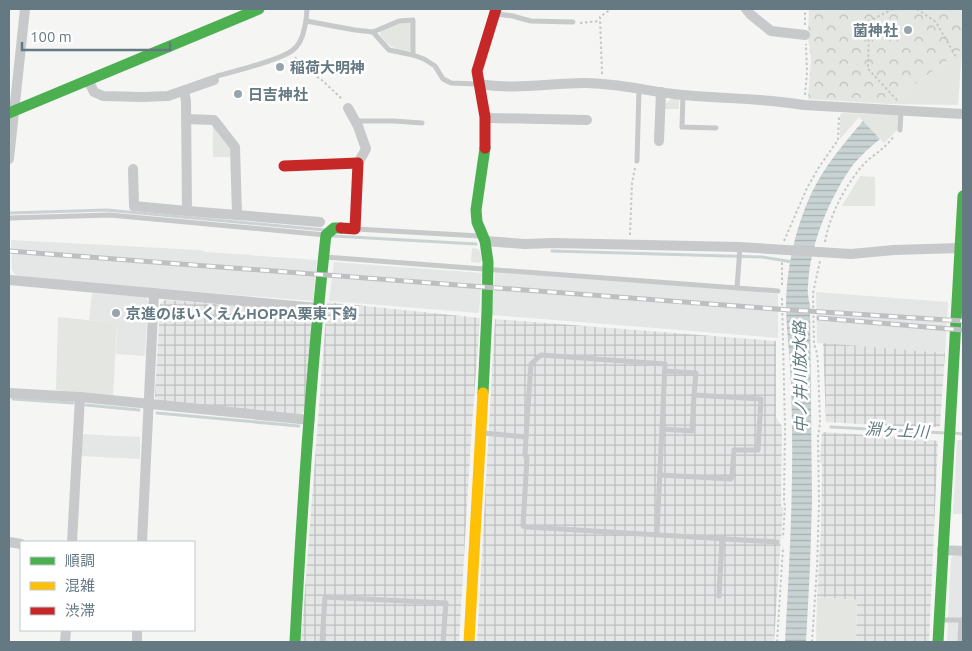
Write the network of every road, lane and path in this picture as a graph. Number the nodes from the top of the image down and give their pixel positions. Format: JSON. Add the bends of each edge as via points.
{"nodes":[{"id":1,"x":25,"y":9,"type":"edge"},
{"id":2,"x":259,"y":9,"type":"edge"},
{"id":3,"x":307,"y":9,"type":"edge"},
{"id":4,"x":611,"y":9,"type":"edge"},
{"id":5,"x":746,"y":9,"type":"edge"},
{"id":6,"x":805,"y":9,"type":"edge"},
{"id":7,"x":893,"y":9,"type":"edge"},
{"id":8,"x":917,"y":9,"type":"edge"},
{"id":9,"x":496,"y":11,"type":"edge"},
{"id":10,"x":306,"y":21,"type":"junction"},
{"id":11,"x":600,"y":21,"type":"junction"},
{"id":12,"x":573,"y":22,"type":"joint"},
{"id":13,"x":373,"y":32,"type":"junction"},
{"id":14,"x":805,"y":35,"type":"junction"},
{"id":15,"x":293,"y":51,"type":"junction"},
{"id":16,"x":413,"y":55,"type":"junction"},
{"id":17,"x":956,"y":57,"type":"dead end"},
{"id":18,"x":14,"y":61,"type":"edge"},
{"id":19,"x":88,"y":80,"type":"junction"},
{"id":20,"x":214,"y":80,"type":"joint"},
{"id":21,"x":479,"y":84,"type":"junction"},
{"id":22,"x":602,"y":84,"type":"junction"},
{"id":23,"x":639,"y":89,"type":"junction"},
{"id":24,"x":184,"y":91,"type":"junction"},
{"id":25,"x":661,"y":92,"type":"junction"},
{"id":26,"x":683,"y":95,"type":"junction"},
{"id":27,"x":805,"y":100,"type":"dead end"},
{"id":28,"x":897,"y":100,"type":"dead end"},
{"id":29,"x":839,"y":107,"type":"junction"},
{"id":30,"x":348,"y":108,"type":"joint"},
{"id":31,"x":901,"y":110,"type":"junction"},
{"id":32,"x":11,"y":112,"type":"edge"},
{"id":33,"x":963,"y":114,"type":"edge"},
{"id":34,"x":485,"y":117,"type":"junction"},
{"id":35,"x":186,"y":119,"type":"junction"},
{"id":36,"x":587,"y":120,"type":"dead end"},
{"id":37,"x":356,"y":121,"type":"junction"},
{"id":38,"x":422,"y":123,"type":"dead end"},
{"id":39,"x":716,"y":128,"type":"dead end"},
{"id":40,"x":900,"y":130,"type":"joint"},
{"id":41,"x":659,"y":141,"type":"dead end"},
{"id":42,"x":9,"y":144,"type":"edge"},
{"id":43,"x":9,"y":159,"type":"edge"},
{"id":44,"x":637,"y":161,"type":"joint"},
{"id":45,"x":358,"y":163,"type":"junction"},
{"id":46,"x":284,"y":166,"type":"dead end"},
{"id":47,"x":133,"y":169,"type":"dead end"},
{"id":48,"x":963,"y":196,"type":"edge"},
{"id":49,"x":187,"y":211,"type":"junction"},
{"id":50,"x":237,"y":215,"type":"junction"},
{"id":51,"x":9,"y":218,"type":"edge"},
{"id":52,"x":320,"y":222,"type":"dead end"},
{"id":53,"x":355,"y":229,"type":"junction"},
{"id":54,"x":330,"y":231,"type":"junction"},
{"id":55,"x":484,"y":239,"type":"junction"},
{"id":56,"x":630,"y":245,"type":"junction"},
{"id":57,"x":740,"y":247,"type":"junction"},
{"id":58,"x":960,"y":248,"type":"junction"},
{"id":59,"x":785,"y":250,"type":"junction"},
{"id":60,"x":822,"y":252,"type":"junction"},
{"id":61,"x":324,"y":257,"type":"junction"},
{"id":62,"x":782,"y":265,"type":"dead end"},
{"id":63,"x":488,"y":268,"type":"junction"},
{"id":64,"x":9,"y":280,"type":"edge"},
{"id":65,"x":782,"y":284,"type":"dead end"},
{"id":66,"x":737,"y":288,"type":"junction"},
{"id":67,"x":780,"y":292,"type":"joint"},
{"id":68,"x":154,"y":293,"type":"junction"},
{"id":69,"x":318,"y":308,"type":"junction"},
{"id":70,"x":958,"y":351,"type":"edge"},
{"id":71,"x":665,"y":371,"type":"junction"},
{"id":72,"x":9,"y":393,"type":"edge"},
{"id":73,"x":694,"y":395,"type":"junction"},
{"id":74,"x":80,"y":397,"type":"junction"},
{"id":75,"x":149,"y":405,"type":"junction"},
{"id":76,"x":310,"y":420,"type":"junction"},
{"id":77,"x":662,"y":430,"type":"junction"},
{"id":78,"x":480,"y":433,"type":"junction"},
{"id":79,"x":526,"y":437,"type":"junction"},
{"id":80,"x":660,"y":475,"type":"junction"},
{"id":81,"x":657,"y":534,"type":"junction"},
{"id":82,"x":722,"y":538,"type":"junction"},
{"id":83,"x":72,"y":541,"type":"edge"},
{"id":84,"x":142,"y":541,"type":"edge"},
{"id":85,"x":776,"y":542,"type":"dead end"},
{"id":86,"x":942,"y":550,"type":"junction"},
{"id":87,"x":963,"y":551,"type":"edge"},
{"id":88,"x":719,"y":596,"type":"dead end"},
{"id":89,"x":939,"y":620,"type":"junction"},
{"id":90,"x":962,"y":620,"type":"edge"},
{"id":91,"x":295,"y":642,"type":"edge"},
{"id":92,"x":322,"y":642,"type":"edge"},
{"id":93,"x":443,"y":642,"type":"edge"},
{"id":94,"x":469,"y":642,"type":"edge"},
{"id":95,"x":777,"y":642,"type":"edge"},
{"id":96,"x":812,"y":642,"type":"edge"},
{"id":97,"x":938,"y":642,"type":"edge"},
{"id":98,"x":960,"y":642,"type":"edge"}],
"edges":[{"from":1,"to":18,"type":"street"},
{"from":2,"to":19,"type":"street"},
{"from":3,"to":10,"type":"lane"},
{"from":4,"to":11,"type":"path","via":[[600,16]]},
{"from":5,"to":14,"type":"street","via":[[771,31]]},
{"from":6,"to":14,"type":"path"},
{"from":7,"to":28,"type":"path","via":[[869,22],[868,69]]},
{"from":8,"to":17,"type":"path","via":[[936,22]]},
{"from":9,"to":12,"type":"lane","via":[[531,21]]},
{"from":9,"to":21,"type":"street","via":[[477,71]]},
{"from":10,"to":13,"type":"lane"},
{"from":10,"to":15,"type":"lane","via":[[300,43]]},
{"from":11,"to":12,"type":"path"},
{"from":11,"to":22,"type":"path"},
{"from":13,"to":16,"type":"lane","via":[[389,50]]},
{"from":13,"to":16,"type":"lane","via":[[399,21],[413,20]]},
{"from":14,"to":27,"type":"path"},
{"from":15,"to":20,"type":"lane","via":[[217,76]]},
{"from":15,"to":30,"type":"path","via":[[300,65],[332,88]]},
{"from":16,"to":21,"type":"lane","via":[[435,66],[443,79],[451,83]]},
{"from":18,"to":32,"type":"street"},
{"from":19,"to":24,"type":"street","via":[[94,92],[103,96],[168,96]]},
{"from":19,"to":32,"type":"street"},
{"from":20,"to":24,"type":"street"},
{"from":21,"to":22,"type":"street"},
{"from":21,"to":34,"type":"street"},
{"from":22,"to":23,"type":"street"},
{"from":23,"to":25,"type":"street"},
{"from":23,"to":44,"type":"lane"},
{"from":24,"to":35,"type":"street"},
{"from":25,"to":26,"type":"street"},
{"from":25,"to":41,"type":"street"},
{"from":26,"to":29,"type":"street"},
{"from":26,"to":39,"type":"lane","via":[[682,127]]},
{"from":29,"to":31,"type":"street"},
{"from":29,"to":59,"type":"path","via":[[838,140],[807,188],[783,244]]},
{"from":30,"to":37,"type":"street"},
{"from":31,"to":33,"type":"street"},
{"from":31,"to":40,"type":"lane"},
{"from":32,"to":42,"type":"street"},
{"from":34,"to":36,"type":"street"},
{"from":34,"to":55,"type":"street","via":[[485,146],[476,210]]},
{"from":35,"to":49,"type":"street"},
{"from":35,"to":50,"type":"street","via":[[214,120],[235,147]]},
{"from":37,"to":38,"type":"lane"},
{"from":37,"to":45,"type":"street","via":[[366,149]]},
{"from":40,"to":60,"type":"path","via":[[864,163],[850,183],[827,229]]},
{"from":42,"to":43,"type":"street"},
{"from":44,"to":56,"type":"path","via":[[632,183]]},
{"from":45,"to":46,"type":"street"},
{"from":45,"to":53,"type":"street"},
{"from":47,"to":49,"type":"street","via":[[134,206]]},
{"from":48,"to":58,"type":"street"},
{"from":49,"to":50,"type":"street"},
{"from":50,"to":52,"type":"street"},
{"from":51,"to":54,"type":"lane","via":[[110,215]]},
{"from":53,"to":54,"type":"street"},
{"from":53,"to":55,"type":"lane"},
{"from":54,"to":61,"type":"street"},
{"from":55,"to":56,"type":"street","via":[[525,244]]},
{"from":55,"to":63,"type":"street"},
{"from":56,"to":57,"type":"street"},
{"from":57,"to":59,"type":"street"},
{"from":57,"to":66,"type":"lane"},
{"from":58,"to":60,"type":"street","via":[[851,254]]},
{"from":58,"to":70,"type":"street"},
{"from":59,"to":60,"type":"street"},
{"from":60,"to":96,"type":"path","via":[[813,292],[820,423]]},
{"from":61,"to":63,"type":"lane"},
{"from":61,"to":69,"type":"street"},
{"from":62,"to":65,"type":"path"},
{"from":63,"to":66,"type":"lane"},
{"from":63,"to":78,"type":"street"},
{"from":64,"to":68,"type":"street"},
{"from":66,"to":67,"type":"lane"},
{"from":67,"to":95,"type":"path","via":[[785,505]]},
{"from":68,"to":69,"type":"street"},
{"from":68,"to":75,"type":"street"},
{"from":69,"to":76,"type":"street"},
{"from":70,"to":86,"type":"street"},
{"from":71,"to":73,"type":"lane","via":[[696,373]]},
{"from":71,"to":77,"type":"lane"},
{"from":71,"to":79,"type":"lane","via":[[666,364],[541,355],[532,364]]},
{"from":72,"to":74,"type":"street"},
{"from":73,"to":77,"type":"lane","via":[[692,431]]},
{"from":73,"to":80,"type":"lane","via":[[761,399],[758,450],[734,450],[731,479]]},
{"from":74,"to":75,"type":"street"},
{"from":74,"to":83,"type":"street"},
{"from":75,"to":76,"type":"street"},
{"from":75,"to":84,"type":"street"},
{"from":76,"to":91,"type":"street"},
{"from":77,"to":80,"type":"lane"},
{"from":78,"to":79,"type":"lane"},
{"from":78,"to":94,"type":"street"},
{"from":79,"to":81,"type":"lane","via":[[523,526]]},
{"from":80,"to":81,"type":"lane"},
{"from":81,"to":82,"type":"lane"},
{"from":82,"to":85,"type":"lane"},
{"from":82,"to":88,"type":"lane"},
{"from":86,"to":87,"type":"street"},
{"from":86,"to":89,"type":"street"},
{"from":89,"to":90,"type":"lane"},
{"from":89,"to":97,"type":"street"},
{"from":90,"to":98,"type":"lane"},
{"from":92,"to":93,"type":"lane","via":[[325,597],[446,603]]}]}
